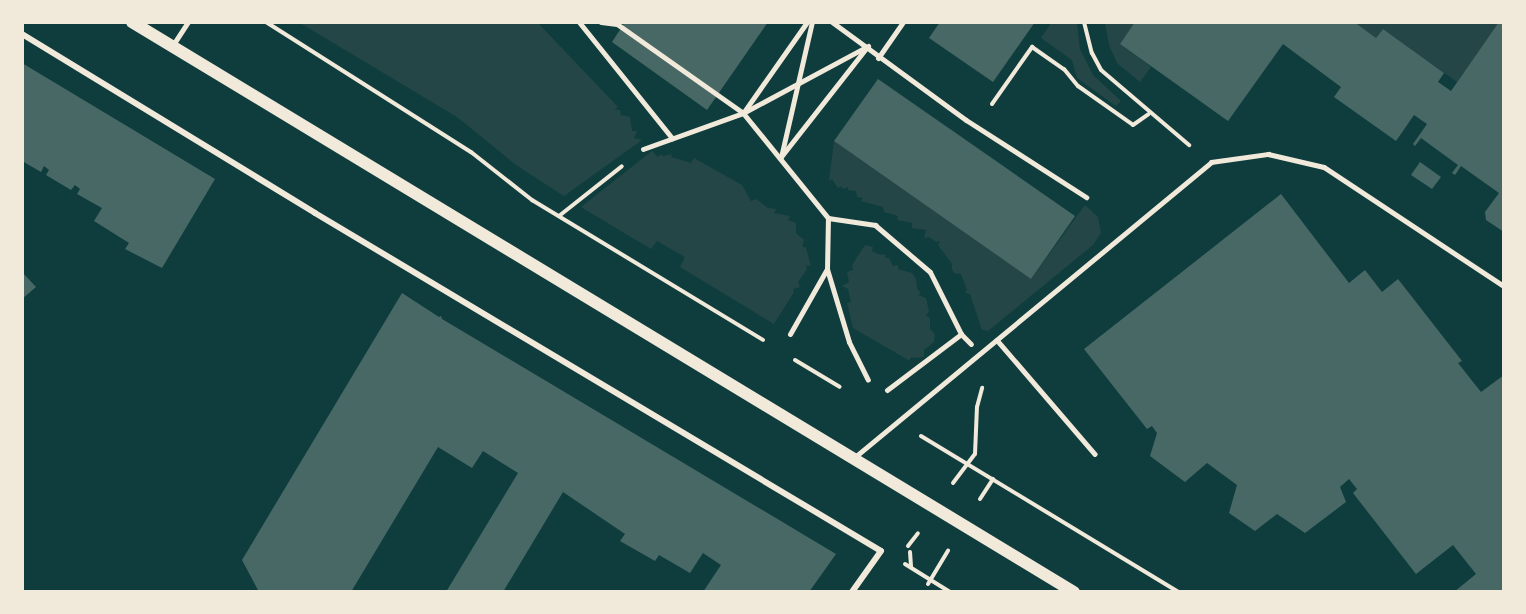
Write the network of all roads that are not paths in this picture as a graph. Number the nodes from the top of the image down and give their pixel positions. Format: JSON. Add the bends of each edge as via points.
{"nodes":[{"id":1,"x":132,"y":22,"type":"edge"},
{"id":2,"x":188,"y":22,"type":"edge"},
{"id":3,"x":579,"y":22,"type":"edge"},
{"id":4,"x":601,"y":22,"type":"edge"},
{"id":5,"x":807,"y":22,"type":"edge"},
{"id":6,"x":812,"y":22,"type":"edge"},
{"id":7,"x":832,"y":22,"type":"edge"},
{"id":8,"x":903,"y":22,"type":"edge"},
{"id":9,"x":22,"y":34,"type":"edge"},
{"id":10,"x":868,"y":46,"type":"junction"},
{"id":11,"x":172,"y":47,"type":"junction"},
{"id":12,"x":878,"y":58,"type":"junction"},
{"id":13,"x":798,"y":83,"type":"junction"},
{"id":14,"x":743,"y":113,"type":"junction"},
{"id":15,"x":672,"y":138,"type":"junction"},
{"id":16,"x":643,"y":149,"type":"road end"},
{"id":17,"x":780,"y":158,"type":"junction"},
{"id":18,"x":1086,"y":197,"type":"dead end"},
{"id":19,"x":828,"y":218,"type":"junction"},
{"id":20,"x":827,"y":269,"type":"junction"},
{"id":21,"x":1503,"y":286,"type":"edge"},
{"id":22,"x":790,"y":334,"type":"dead end"},
{"id":23,"x":961,"y":334,"type":"junction"},
{"id":24,"x":997,"y":340,"type":"junction"},
{"id":25,"x":971,"y":344,"type":"dead end"},
{"id":26,"x":868,"y":380,"type":"dead end"},
{"id":27,"x":887,"y":390,"type":"dead end"},
{"id":28,"x":1095,"y":454,"type":"dead end"},
{"id":29,"x":854,"y":458,"type":"junction"},
{"id":30,"x":852,"y":591,"type":"edge"},
{"id":31,"x":1074,"y":591,"type":"edge"}],
"edges":[{"from":1,"to":11,"type":"main road"},
{"from":2,"to":11,"type":"lane"},
{"from":3,"to":15,"type":"street"},
{"from":4,"to":14,"type":"street","via":[[617,24]]},
{"from":5,"to":14,"type":"street"},
{"from":6,"to":13,"type":"street"},
{"from":7,"to":10,"type":"street"},
{"from":8,"to":12,"type":"street"},
{"from":9,"to":30,"type":"street","via":[[880,551]]},
{"from":10,"to":12,"type":"street"},
{"from":10,"to":13,"type":"street"},
{"from":10,"to":17,"type":"street"},
{"from":11,"to":29,"type":"main road"},
{"from":12,"to":18,"type":"street"},
{"from":13,"to":14,"type":"street"},
{"from":13,"to":17,"type":"street"},
{"from":14,"to":15,"type":"street"},
{"from":14,"to":17,"type":"street"},
{"from":15,"to":16,"type":"street"},
{"from":17,"to":19,"type":"street"},
{"from":19,"to":20,"type":"street"},
{"from":19,"to":23,"type":"street","via":[[875,225],[894,241],[930,273]]},
{"from":20,"to":22,"type":"street"},
{"from":20,"to":26,"type":"street","via":[[849,342]]},
{"from":21,"to":24,"type":"lane","via":[[1324,166],[1268,154],[1211,162]]},
{"from":23,"to":25,"type":"street"},
{"from":23,"to":27,"type":"street"},
{"from":24,"to":28,"type":"lane"},
{"from":24,"to":29,"type":"lane"},
{"from":29,"to":31,"type":"main road"}]}
